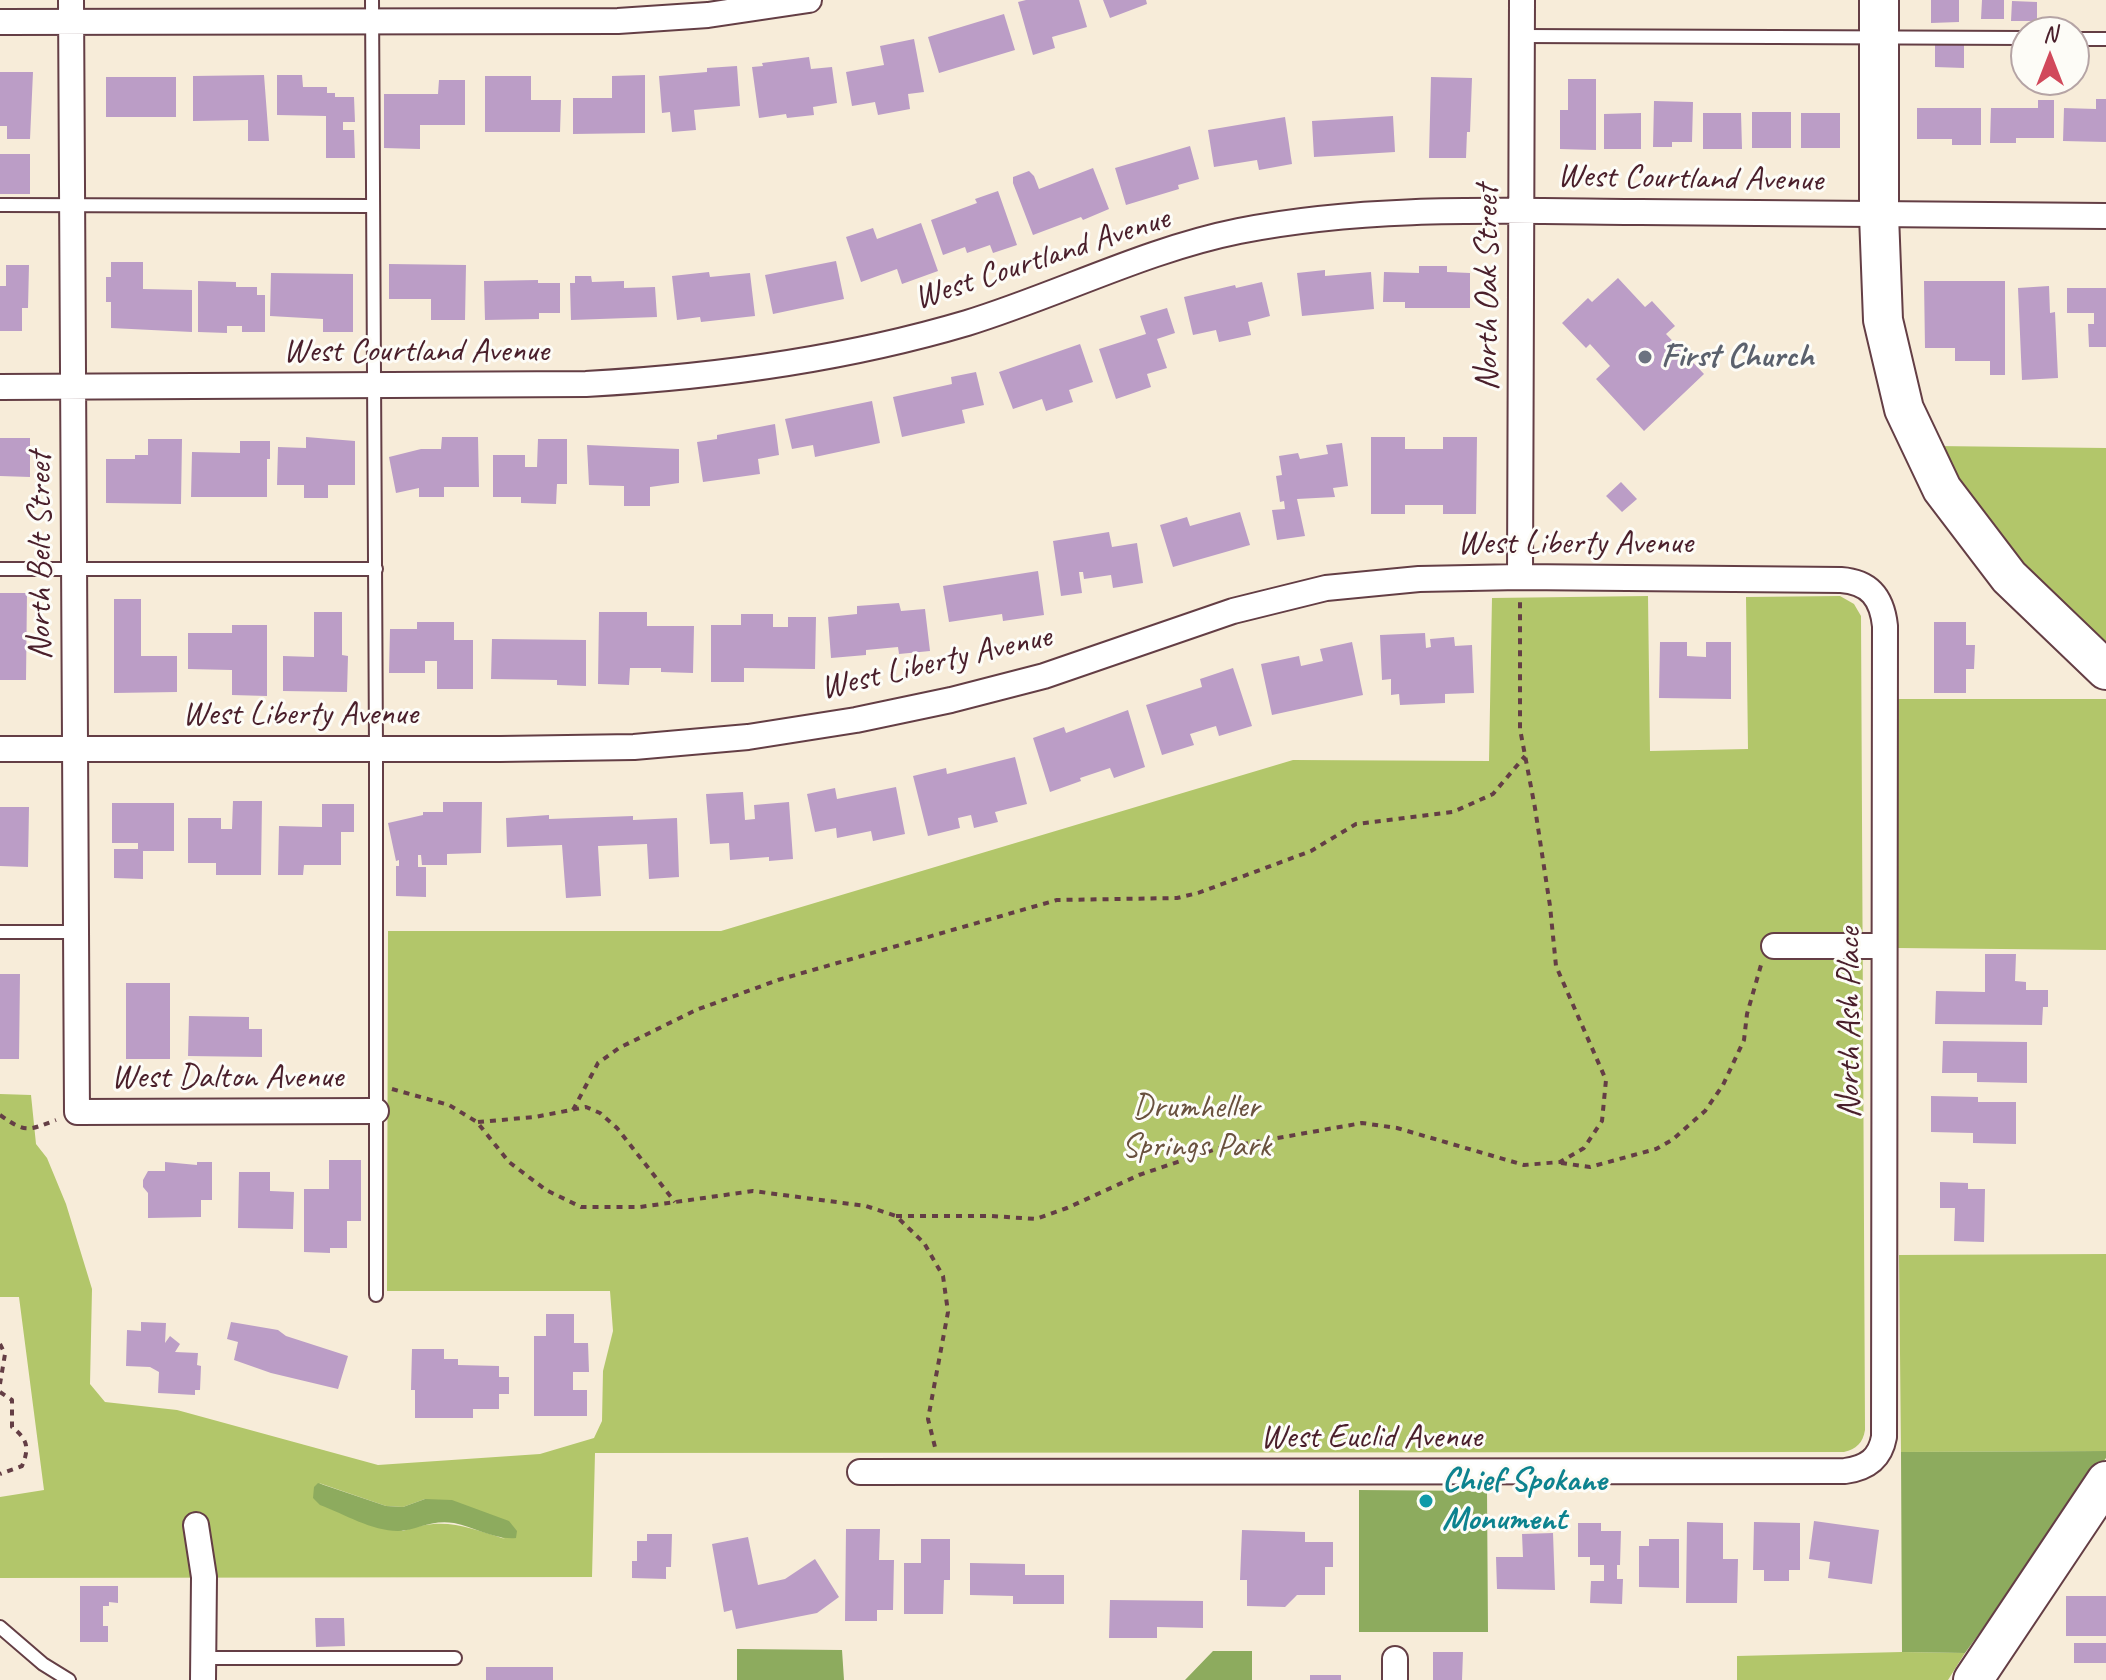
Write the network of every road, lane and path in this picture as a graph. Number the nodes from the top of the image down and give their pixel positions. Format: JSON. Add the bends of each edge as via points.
{"nodes":[{"id":1,"x":809,"y":0,"type":"edge"},
{"id":2,"x":1522,"y":0,"type":"edge"},
{"id":3,"x":1879,"y":0,"type":"edge"},
{"id":4,"x":71,"y":11,"type":"edge"},
{"id":5,"x":372,"y":11,"type":"edge"},
{"id":6,"x":0,"y":22,"type":"edge"},
{"id":7,"x":1522,"y":36,"type":"junction"},
{"id":8,"x":1879,"y":38,"type":"junction"},
{"id":9,"x":2010,"y":38,"type":"edge"},
{"id":10,"x":0,"y":205,"type":"edge"},
{"id":11,"x":73,"y":205,"type":"junction"},
{"id":12,"x":372,"y":206,"type":"junction"},
{"id":13,"x":1523,"y":211,"type":"junction"},
{"id":14,"x":1879,"y":215,"type":"junction"},
{"id":15,"x":2106,"y":216,"type":"edge"},
{"id":16,"x":0,"y":387,"type":"edge"},
{"id":17,"x":74,"y":387,"type":"junction"},
{"id":18,"x":373,"y":387,"type":"junction"},
{"id":19,"x":0,"y":569,"type":"edge"},
{"id":20,"x":75,"y":569,"type":"junction"},
{"id":21,"x":376,"y":569,"type":"junction"},
{"id":22,"x":1520,"y":577,"type":"junction"},
{"id":23,"x":1873,"y":592,"type":"joint"},
{"id":24,"x":2106,"y":670,"type":"edge"},
{"id":25,"x":376,"y":748,"type":"junction"},
{"id":26,"x":0,"y":749,"type":"edge"},
{"id":27,"x":76,"y":749,"type":"junction"},
{"id":28,"x":1525,"y":756,"type":"junction"},
{"id":29,"x":0,"y":932,"type":"edge"},
{"id":30,"x":77,"y":932,"type":"junction"},
{"id":31,"x":1774,"y":946,"type":"joint"},
{"id":32,"x":1883,"y":946,"type":"junction"},
{"id":33,"x":376,"y":1101,"type":"junction"},
{"id":34,"x":573,"y":1110,"type":"junction"},
{"id":35,"x":77,"y":1112,"type":"junction"},
{"id":36,"x":0,"y":1115,"type":"edge"},
{"id":37,"x":477,"y":1122,"type":"junction"},
{"id":38,"x":1560,"y":1162,"type":"junction"},
{"id":39,"x":675,"y":1202,"type":"junction"},
{"id":40,"x":896,"y":1216,"type":"junction"},
{"id":41,"x":376,"y":1295,"type":"dead end"},
{"id":42,"x":0,"y":1344,"type":"edge"},
{"id":43,"x":0,"y":1384,"type":"edge"},
{"id":44,"x":0,"y":1392,"type":"edge"},
{"id":45,"x":1878,"y":1456,"type":"joint"},
{"id":46,"x":860,"y":1472,"type":"dead end"},
{"id":47,"x":942,"y":1472,"type":"junction"},
{"id":48,"x":0,"y":1474,"type":"edge"},
{"id":49,"x":2106,"y":1481,"type":"edge"},
{"id":50,"x":196,"y":1525,"type":"dead end"},
{"id":51,"x":0,"y":1627,"type":"edge"},
{"id":52,"x":455,"y":1658,"type":"dead end"},
{"id":53,"x":204,"y":1669,"type":"edge"},
{"id":54,"x":69,"y":1680,"type":"edge"},
{"id":55,"x":1973,"y":1680,"type":"edge"}],
"edges":[{"from":1,"to":5,"type":"street","via":[[618,21]]},
{"from":2,"to":7,"type":"street","name":"North Oak Street"},
{"from":3,"to":8,"type":"main road"},
{"from":4,"to":5,"type":"street"},
{"from":4,"to":6,"type":"street"},
{"from":4,"to":11,"type":"street","name":"North Belt Street"},
{"from":5,"to":12,"type":"lane"},
{"from":7,"to":8,"type":"lane"},
{"from":7,"to":13,"type":"street","name":"North Oak Street"},
{"from":8,"to":9,"type":"lane"},
{"from":8,"to":14,"type":"main road"},
{"from":10,"to":11,"type":"lane"},
{"from":11,"to":12,"type":"lane"},
{"from":11,"to":17,"type":"street","name":"North Belt Street"},
{"from":12,"to":18,"type":"lane"},
{"from":13,"to":14,"type":"street","name":"West Courtland Avenue"},
{"from":13,"to":18,"type":"street","name":"West Courtland Avenue","via":[[1335,216],[1236,232],[1148,257],[970,322],[780,366],[586,384]]},
{"from":13,"to":22,"type":"street","name":"North Oak Street"},
{"from":14,"to":15,"type":"street","name":"West Courtland Avenue"},
{"from":14,"to":24,"type":"main road","via":[[1883,320],[1904,409],[1942,489],[2009,577]]},
{"from":16,"to":17,"type":"street","name":"West Courtland Avenue"},
{"from":17,"to":18,"type":"street","name":"West Courtland Avenue"},
{"from":17,"to":20,"type":"street","name":"North Belt Street"},
{"from":18,"to":21,"type":"lane"},
{"from":19,"to":20,"type":"lane"},
{"from":20,"to":21,"type":"lane"},
{"from":20,"to":27,"type":"street","name":"North Belt Street"},
{"from":21,"to":25,"type":"lane"},
{"from":22,"to":23,"type":"street","name":"West Liberty Avenue","via":[[1841,580]]},
{"from":22,"to":25,"type":"street","name":"West Liberty Avenue","via":[[1326,588],[1233,611],[1044,676],[967,696],[748,737],[634,747]]},
{"from":22,"to":28,"type":"path","via":[[1520,729]]},
{"from":23,"to":32,"type":"street","name":"North Ash Place","via":[[1885,626]]},
{"from":25,"to":27,"type":"street","name":"West Liberty Avenue"},
{"from":25,"to":33,"type":"lane"},
{"from":26,"to":27,"type":"street","name":"West Liberty Avenue"},
{"from":27,"to":30,"type":"street","name":"North Belt Street"},
{"from":28,"to":34,"type":"path","via":[[1493,794],[1453,812],[1356,824],[1311,851],[1198,893],[1057,900],[778,980],[696,1010],[598,1063]]},
{"from":28,"to":38,"type":"path","via":[[1556,966],[1606,1080],[1602,1121],[1584,1148]]},
{"from":29,"to":30,"type":"lane"},
{"from":30,"to":35,"type":"street","name":"North Belt Street"},
{"from":31,"to":32,"type":"street"},
{"from":31,"to":38,"type":"path","via":[[1758,974],[1744,1040],[1705,1111],[1656,1149],[1590,1167]]},
{"from":32,"to":45,"type":"street","name":"North Ash Place","via":[[1884,1437]]},
{"from":33,"to":35,"type":"street","name":"West Dalton Avenue"},
{"from":33,"to":37,"type":"path","via":[[398,1089],[449,1105]]},
{"from":33,"to":41,"type":"lane"},
{"from":34,"to":37,"type":"path"},
{"from":34,"to":39,"type":"path","via":[[586,1107],[617,1128]]},
{"from":35,"to":36,"type":"path","via":[[30,1130]]},
{"from":37,"to":39,"type":"path","via":[[509,1162],[546,1190],[581,1207]]},
{"from":38,"to":40,"type":"path","via":[[1524,1165],[1362,1123],[1216,1149],[1036,1219]]},
{"from":39,"to":40,"type":"path","via":[[753,1191],[866,1206]]},
{"from":40,"to":47,"type":"path","via":[[924,1243],[943,1276],[948,1312],[928,1419]]},
{"from":42,"to":43,"type":"path","via":[[5,1363]]},
{"from":44,"to":48,"type":"path","via":[[12,1400],[12,1427],[27,1447],[22,1466]]},
{"from":45,"to":47,"type":"street","name":"West Euclid Avenue","via":[[1845,1471]]},
{"from":46,"to":47,"type":"street","name":"West Euclid Avenue"},
{"from":49,"to":55,"type":"main road"},
{"from":50,"to":53,"type":"street","via":[[204,1577]]},
{"from":51,"to":54,"type":"lane"},
{"from":52,"to":53,"type":"lane"}]}
